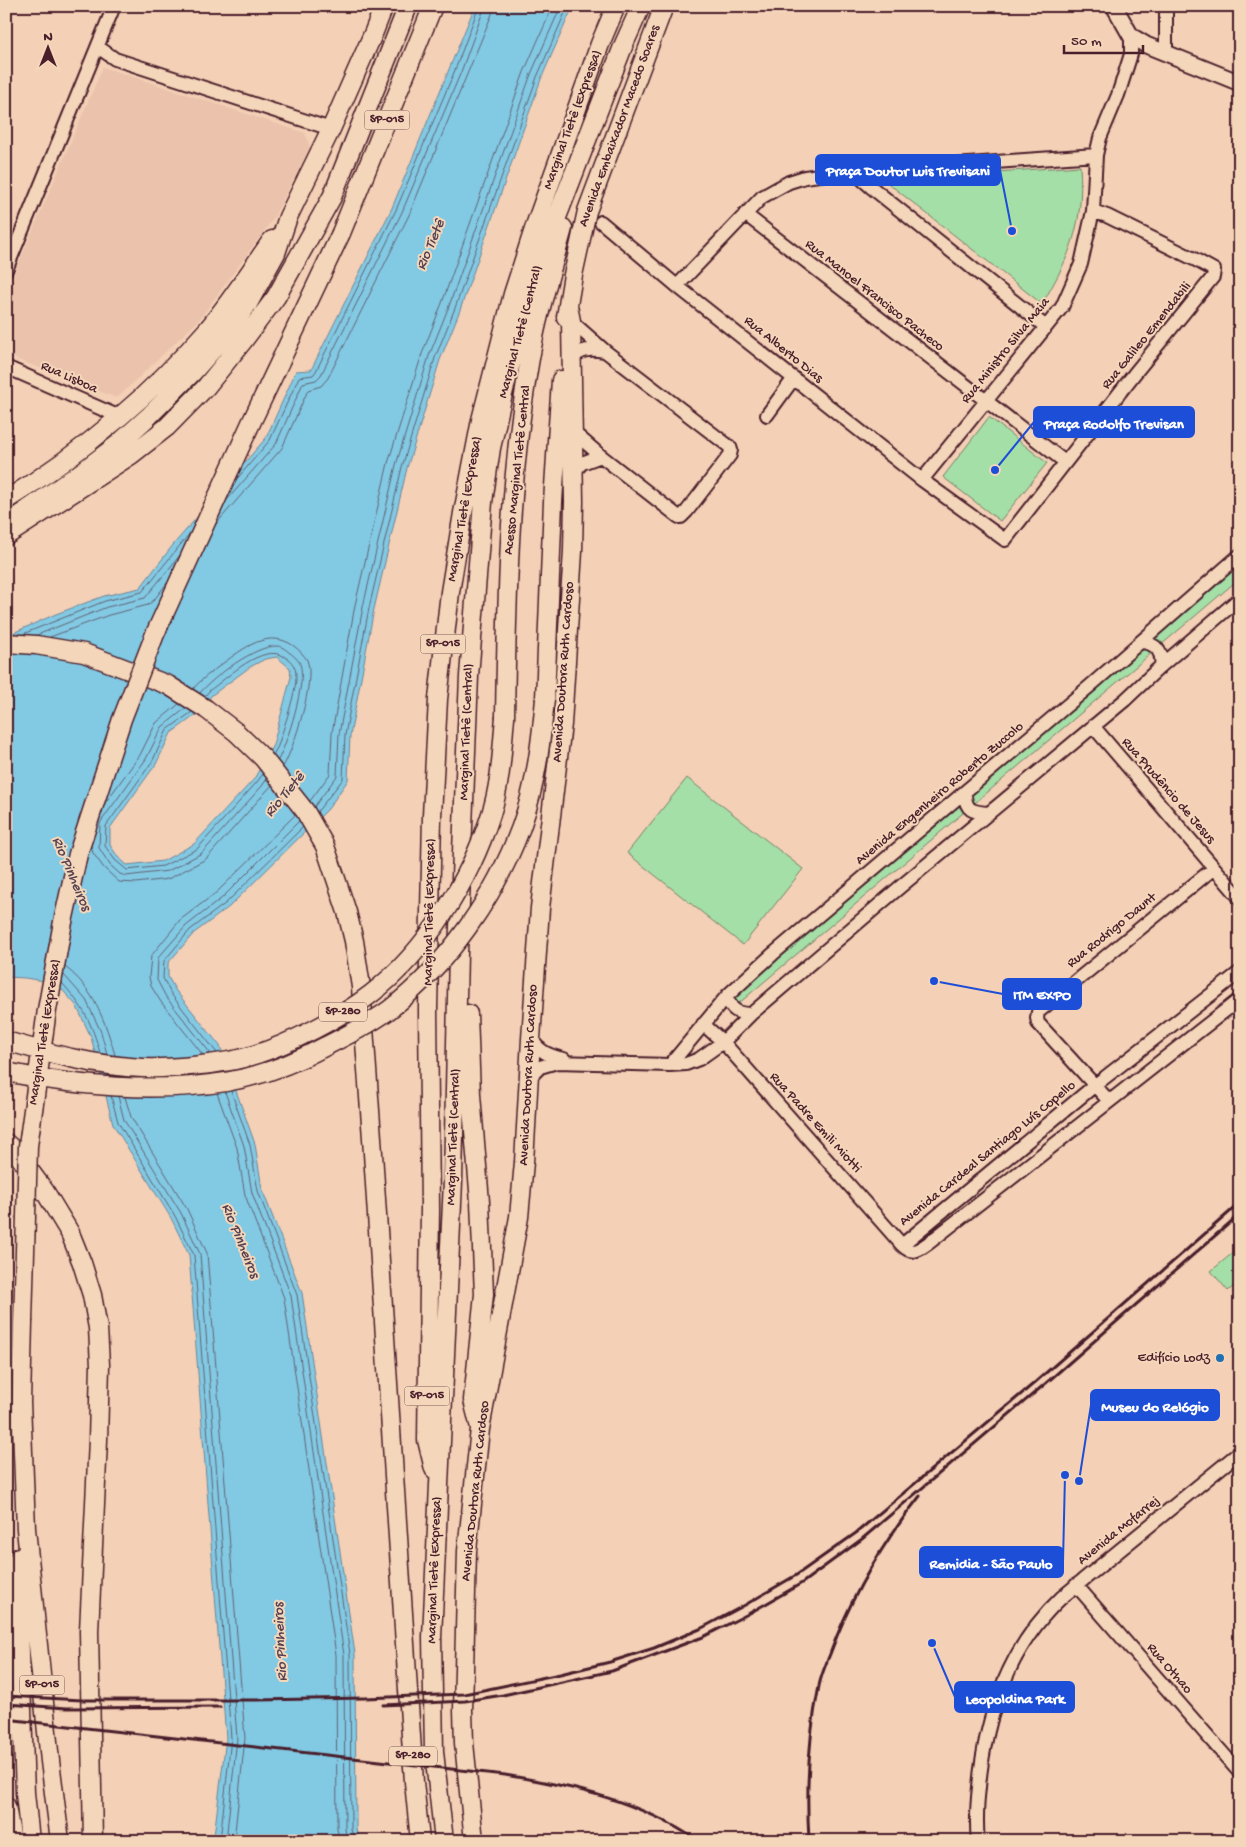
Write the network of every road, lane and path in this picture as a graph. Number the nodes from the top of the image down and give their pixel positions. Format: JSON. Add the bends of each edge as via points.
{"nodes":[{"id":1,"x":114,"y":6,"type":"edge"},
{"id":2,"x":384,"y":6,"type":"edge"},
{"id":3,"x":408,"y":6,"type":"edge"},
{"id":4,"x":433,"y":6,"type":"edge"},
{"id":5,"x":616,"y":6,"type":"edge"},
{"id":6,"x":641,"y":6,"type":"edge"},
{"id":7,"x":664,"y":6,"type":"edge"},
{"id":8,"x":1114,"y":6,"type":"edge"},
{"id":9,"x":1166,"y":6,"type":"edge"},
{"id":10,"x":1131,"y":36,"type":"junction"},
{"id":11,"x":1146,"y":45,"type":"junction"},
{"id":12,"x":98,"y":47,"type":"junction"},
{"id":13,"x":1166,"y":53,"type":"junction"},
{"id":14,"x":1131,"y":54,"type":"junction"},
{"id":15,"x":1240,"y":82,"type":"edge"},
{"id":16,"x":331,"y":129,"type":"junction"},
{"id":17,"x":1096,"y":155,"type":"junction"},
{"id":18,"x":855,"y":173,"type":"junction"},
{"id":19,"x":564,"y":197,"type":"junction"},
{"id":20,"x":1093,"y":212,"type":"junction"},
{"id":21,"x":745,"y":214,"type":"junction"},
{"id":22,"x":288,"y":217,"type":"junction"},
{"id":23,"x":601,"y":222,"type":"dead end"},
{"id":24,"x":6,"y":270,"type":"edge"},
{"id":25,"x":677,"y":286,"type":"junction"},
{"id":26,"x":569,"y":314,"type":"junction"},
{"id":27,"x":1046,"y":327,"type":"junction"},
{"id":28,"x":605,"y":351,"type":"junction"},
{"id":29,"x":571,"y":360,"type":"junction"},
{"id":30,"x":6,"y":367,"type":"edge"},
{"id":31,"x":794,"y":378,"type":"junction"},
{"id":32,"x":985,"y":402,"type":"junction"},
{"id":33,"x":767,"y":415,"type":"dead end"},
{"id":34,"x":120,"y":417,"type":"junction"},
{"id":35,"x":572,"y":431,"type":"junction"},
{"id":36,"x":601,"y":456,"type":"junction"},
{"id":37,"x":1065,"y":462,"type":"junction"},
{"id":38,"x":572,"y":474,"type":"junction"},
{"id":39,"x":922,"y":480,"type":"junction"},
{"id":40,"x":6,"y":500,"type":"edge"},
{"id":41,"x":947,"y":500,"type":"joint"},
{"id":42,"x":6,"y":524,"type":"edge"},
{"id":43,"x":6,"y":536,"type":"edge"},
{"id":44,"x":1240,"y":555,"type":"edge"},
{"id":45,"x":1240,"y":598,"type":"edge"},
{"id":46,"x":1141,"y":642,"type":"junction"},
{"id":47,"x":6,"y":643,"type":"edge"},
{"id":48,"x":1161,"y":666,"type":"junction"},
{"id":49,"x":1093,"y":726,"type":"junction"},
{"id":50,"x":466,"y":782,"type":"junction"},
{"id":51,"x":964,"y":793,"type":"junction"},
{"id":52,"x":989,"y":814,"type":"junction"},
{"id":53,"x":1214,"y":868,"type":"junction"},
{"id":54,"x":1240,"y":898,"type":"edge"},
{"id":55,"x":1240,"y":972,"type":"edge"},
{"id":56,"x":727,"y":996,"type":"junction"},
{"id":57,"x":1240,"y":999,"type":"edge"},
{"id":58,"x":751,"y":1014,"type":"junction"},
{"id":59,"x":1186,"y":1016,"type":"junction"},
{"id":60,"x":703,"y":1024,"type":"junction"},
{"id":61,"x":1198,"y":1032,"type":"junction"},
{"id":62,"x":531,"y":1039,"type":"junction"},
{"id":63,"x":6,"y":1041,"type":"edge"},
{"id":64,"x":723,"y":1042,"type":"junction"},
{"id":65,"x":573,"y":1062,"type":"junction"},
{"id":66,"x":670,"y":1066,"type":"junction"},
{"id":67,"x":6,"y":1072,"type":"edge"},
{"id":68,"x":528,"y":1078,"type":"junction"},
{"id":69,"x":1094,"y":1086,"type":"junction"},
{"id":70,"x":1109,"y":1101,"type":"junction"},
{"id":71,"x":6,"y":1143,"type":"edge"},
{"id":72,"x":902,"y":1245,"type":"junction"},
{"id":73,"x":480,"y":1429,"type":"junction"},
{"id":74,"x":1240,"y":1452,"type":"edge"},
{"id":75,"x":439,"y":1484,"type":"junction"},
{"id":76,"x":26,"y":1529,"type":"junction"},
{"id":77,"x":1076,"y":1585,"type":"junction"},
{"id":78,"x":1240,"y":1772,"type":"edge"},
{"id":79,"x":470,"y":1796,"type":"junction"},
{"id":80,"x":6,"y":1806,"type":"edge"},
{"id":81,"x":12,"y":1841,"type":"edge"},
{"id":82,"x":30,"y":1841,"type":"edge"},
{"id":83,"x":60,"y":1841,"type":"edge"},
{"id":84,"x":93,"y":1841,"type":"edge"},
{"id":85,"x":420,"y":1841,"type":"edge"},
{"id":86,"x":444,"y":1841,"type":"edge"},
{"id":87,"x":463,"y":1841,"type":"edge"},
{"id":88,"x":474,"y":1841,"type":"edge"},
{"id":89,"x":978,"y":1841,"type":"edge"}],
"edges":[{"from":1,"to":12,"type":"street"},
{"from":2,"to":16,"type":"highway"},
{"from":3,"to":43,"type":"highway","via":[[332,197],[276,297],[243,342],[167,427],[123,461]]},
{"from":4,"to":76,"type":"highway","name":"Marginal Tietê (Expressa)","number":"SP-015","bridge":true,"via":[[341,233],[250,423],[155,634],[122,719],[78,854],[47,1010],[28,1146],[21,1402]]},
{"from":5,"to":75,"type":"highway","name":"Marginal Tietê (Expressa)","number":"SP-015","via":[[513,294],[464,503],[443,647],[434,744],[428,1009],[427,1440]]},
{"from":6,"to":19,"type":"highway","name":"Marginal Tietê (Central)"},
{"from":7,"to":26,"type":"highway","name":"Avenida Embaixador Macedo Soares","via":[[587,211],[573,275]]},
{"from":8,"to":10,"type":"main road"},
{"from":9,"to":13,"type":"street"},
{"from":10,"to":11,"type":"main road"},
{"from":10,"to":14,"type":"street","name":"Rua Ministro Silva Maia"},
{"from":11,"to":13,"type":"main road"},
{"from":11,"to":14,"type":"street"},
{"from":12,"to":16,"type":"street","via":[[114,59]]},
{"from":12,"to":24,"type":"street"},
{"from":13,"to":15,"type":"main road"},
{"from":14,"to":17,"type":"street","name":"Rua Ministro Silva Maia"},
{"from":16,"to":22,"type":"highway"},
{"from":17,"to":18,"type":"street"},
{"from":17,"to":20,"type":"street","name":"Rua Ministro Silva Maia"},
{"from":18,"to":21,"type":"street","via":[[826,174],[789,182],[762,197]]},
{"from":18,"to":27,"type":"street"},
{"from":19,"to":50,"type":"highway","name":"Marginal Tietê (Central)","via":[[528,296],[491,448],[476,578]]},
{"from":19,"to":63,"type":"highway","name":"Acesso Marginal Tietê Central","number":"SP-280","bridge":true,"via":[[563,227],[533,340],[520,423],[509,552],[505,717],[498,784],[491,814],[462,882],[443,915],[406,962],[371,994],[293,1039],[250,1056],[202,1064],[144,1068],[102,1065]]},
{"from":20,"to":27,"type":"street","name":"Rua Ministro Silva Maia","via":[[1081,264],[1062,306]]},
{"from":20,"to":37,"type":"street","name":"Rua Galileo Emendabili","via":[[1194,258],[1214,270],[1214,274]]},
{"from":21,"to":25,"type":"street"},
{"from":21,"to":32,"type":"street","name":"Rua Manoel Francisco Pacheco"},
{"from":22,"to":34,"type":"highway","via":[[208,328],[170,371]]},
{"from":22,"to":42,"type":"highway","via":[[276,253],[249,302],[192,373],[117,445]]},
{"from":23,"to":25,"type":"street","name":"Rua Alberto Dias"},
{"from":25,"to":31,"type":"street","name":"Rua Alberto Dias"},
{"from":26,"to":28,"type":"street"},
{"from":26,"to":29,"type":"highway","name":"Avenida Doutora Ruth Cardoso"},
{"from":26,"to":67,"type":"highway","bridge":true,"via":[[563,332],[545,700],[535,780],[522,825],[507,860],[466,931],[418,985],[388,1010],[354,1032],[299,1060],[262,1073],[227,1082],[117,1087]]},
{"from":27,"to":32,"type":"street","name":"Rua Ministro Silva Maia"},
{"from":28,"to":29,"type":"street","via":[[586,350]]},
{"from":28,"to":36,"type":"street","via":[[731,449],[730,455],[681,517]]},
{"from":29,"to":35,"type":"highway","name":"Avenida Doutora Ruth Cardoso"},
{"from":30,"to":34,"type":"street","name":"Rua Lisboa"},
{"from":31,"to":33,"type":"street"},
{"from":31,"to":39,"type":"street","name":"Rua Alberto Dias"},
{"from":32,"to":37,"type":"street","name":"Rua Manoel Francisco Pacheco"},
{"from":32,"to":39,"type":"street","name":"Rua Ministro Silva Maia"},
{"from":34,"to":40,"type":"highway","via":[[44,476]]},
{"from":35,"to":36,"type":"street"},
{"from":35,"to":38,"type":"highway","name":"Avenida Doutora Ruth Cardoso"},
{"from":36,"to":38,"type":"street","via":[[582,463]]},
{"from":37,"to":41,"type":"street","name":"Rua Galileo Emendabili","via":[[1005,540]]},
{"from":38,"to":62,"type":"highway","name":"Avenida Doutora Ruth Cardoso","via":[[573,551],[566,675],[540,916]]},
{"from":39,"to":41,"type":"street","name":"Rua Alberto Dias"},
{"from":44,"to":46,"type":"street","name":"Avenida Engenheiro Roberto Zuccolo"},
{"from":45,"to":48,"type":"street"},
{"from":46,"to":48,"type":"street","via":[[1148,642],[1160,652]]},
{"from":46,"to":51,"type":"street","name":"Avenida Engenheiro Roberto Zuccolo"},
{"from":47,"to":85,"type":"highway","number":"SP-280","via":[[84,653],[168,685],[206,709],[263,758],[305,811],[325,846],[347,912],[361,987]]},
{"from":48,"to":49,"type":"street"},
{"from":49,"to":52,"type":"street"},
{"from":49,"to":53,"type":"street","name":"Rua Prudêncio de Jesus"},
{"from":50,"to":73,"type":"highway","via":[[476,800],[466,956],[484,1294],[473,1400]]},
{"from":50,"to":75,"type":"highway","name":"Marginal Tietê (Central)"},
{"from":51,"to":52,"type":"street","via":[[968,808]]},
{"from":51,"to":56,"type":"street","name":"Avenida Engenheiro Roberto Zuccolo"},
{"from":52,"to":58,"type":"street"},
{"from":53,"to":54,"type":"street","name":"Rua Prudêncio de Jesus"},
{"from":53,"to":69,"type":"street","name":"Rua Rodrigo Daunt","via":[[1045,1004],[1037,1015],[1038,1022]]},
{"from":55,"to":59,"type":"street","name":"Avenida Cardeal Santiago Luís Copello"},
{"from":56,"to":58,"type":"street","via":[[728,1003],[737,1012]]},
{"from":56,"to":60,"type":"street","name":"Avenida Engenheiro Roberto Zuccolo"},
{"from":57,"to":61,"type":"street","name":"Avenida Cardeal Santiago Luís Copello"},
{"from":58,"to":64,"type":"street"},
{"from":59,"to":61,"type":"street"},
{"from":59,"to":69,"type":"street","name":"Avenida Cardeal Santiago Luís Copello"},
{"from":60,"to":64,"type":"street","name":"Rua Padre Emili Miotti"},
{"from":60,"to":66,"type":"street","name":"Avenida Engenheiro Roberto Zuccolo"},
{"from":61,"to":70,"type":"street","name":"Avenida Cardeal Santiago Luís Copello"},
{"from":62,"to":65,"type":"street","via":[[543,1052]]},
{"from":62,"to":68,"type":"highway","name":"Avenida Doutora Ruth Cardoso"},
{"from":64,"to":66,"type":"street","via":[[699,1059]]},
{"from":64,"to":72,"type":"street","name":"Rua Padre Emili Miotti"},
{"from":65,"to":66,"type":"street"},
{"from":65,"to":68,"type":"street","via":[[547,1064]]},
{"from":68,"to":73,"type":"highway","name":"Avenida Doutora Ruth Cardoso","via":[[519,1217]]},
{"from":69,"to":70,"type":"street"},
{"from":69,"to":72,"type":"street","name":"Avenida Cardeal Santiago Luís Copello"},
{"from":70,"to":72,"type":"street","name":"Avenida Cardeal Santiago Luís Copello","via":[[923,1247],[912,1251]]},
{"from":71,"to":84,"type":"highway","via":[[44,1190],[70,1233],[92,1295],[98,1328],[98,1440],[89,1631]]},
{"from":73,"to":79,"type":"highway","name":"Avenida Doutora Ruth Cardoso","via":[[467,1551],[464,1626],[464,1743]]},
{"from":74,"to":77,"type":"street","name":"Avenida Mofarrej"},
{"from":75,"to":86,"type":"highway","name":"Marginal Tietê (Expressa)","number":"SP-015","via":[[432,1637],[433,1722]]},
{"from":76,"to":82,"type":"highway","via":[[19,1555],[18,1599],[25,1793]]},
{"from":76,"to":83,"type":"highway","number":"SP-015"},
{"from":77,"to":78,"type":"street","name":"Rua Othao"},
{"from":77,"to":89,"type":"street","name":"Avenida Mofarrej","via":[[1047,1611],[1007,1672],[981,1761],[976,1818]]},
{"from":79,"to":87,"type":"highway","via":[[462,1814]]},
{"from":79,"to":88,"type":"highway","name":"Avenida Doutora Ruth Cardoso"},
{"from":80,"to":81,"type":"highway"}]}
